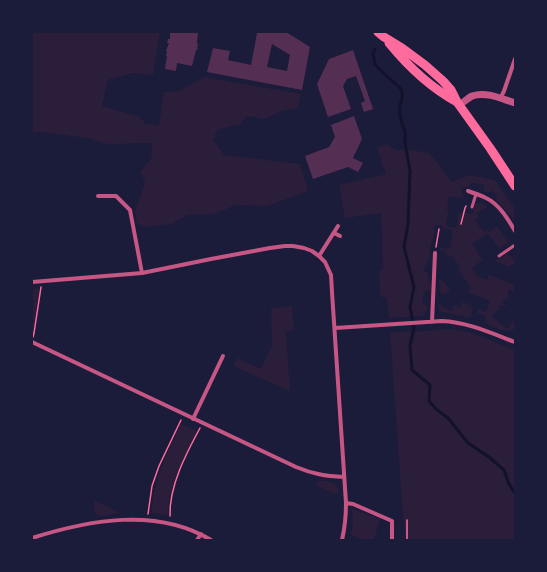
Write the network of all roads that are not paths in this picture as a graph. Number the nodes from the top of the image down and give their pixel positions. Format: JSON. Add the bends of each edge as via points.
{"nodes":[{"id":1,"x":381,"y":35,"type":"edge"},
{"id":2,"x":515,"y":59,"type":"edge"},
{"id":3,"x":500,"y":99,"type":"junction"},
{"id":4,"x":515,"y":103,"type":"edge"},
{"id":5,"x":458,"y":104,"type":"junction"},
{"id":6,"x":515,"y":186,"type":"edge"},
{"id":7,"x":468,"y":191,"type":"dead end"},
{"id":8,"x":476,"y":194,"type":"junction"},
{"id":9,"x":98,"y":196,"type":"dead end"},
{"id":10,"x":472,"y":207,"type":"road end"},
{"id":11,"x":338,"y":226,"type":"dead end"},
{"id":12,"x":515,"y":231,"type":"edge"},
{"id":13,"x":334,"y":233,"type":"junction"},
{"id":14,"x":340,"y":236,"type":"dead end"},
{"id":15,"x":515,"y":245,"type":"edge"},
{"id":16,"x":435,"y":253,"type":"road end"},
{"id":17,"x":319,"y":256,"type":"junction"},
{"id":18,"x":499,"y":256,"type":"dead end"},
{"id":19,"x":142,"y":273,"type":"junction"},
{"id":20,"x":32,"y":282,"type":"edge"},
{"id":21,"x":432,"y":322,"type":"junction"},
{"id":22,"x":335,"y":328,"type":"junction"},
{"id":23,"x":515,"y":342,"type":"edge"},
{"id":24,"x":32,"y":343,"type":"edge"},
{"id":25,"x":223,"y":356,"type":"dead end"},
{"id":26,"x":193,"y":419,"type":"junction"},
{"id":27,"x":344,"y":476,"type":"junction"},
{"id":28,"x":346,"y":503,"type":"junction"},
{"id":29,"x":201,"y":534,"type":"junction"},
{"id":30,"x":33,"y":538,"type":"edge"},
{"id":31,"x":198,"y":540,"type":"edge"},
{"id":32,"x":211,"y":540,"type":"edge"},
{"id":33,"x":342,"y":540,"type":"edge"},
{"id":34,"x":392,"y":540,"type":"edge"}],
"edges":[{"from":1,"to":5,"type":"main road","via":[[425,65],[443,81]]},
{"from":2,"to":3,"type":"street"},
{"from":3,"to":4,"type":"street"},
{"from":3,"to":5,"type":"street","via":[[479,94]]},
{"from":5,"to":6,"type":"main road"},
{"from":7,"to":8,"type":"street"},
{"from":8,"to":10,"type":"lane"},
{"from":8,"to":12,"type":"street","via":[[495,204]]},
{"from":9,"to":19,"type":"street","via":[[116,196],[130,210]]},
{"from":11,"to":13,"type":"street"},
{"from":13,"to":14,"type":"street"},
{"from":13,"to":17,"type":"street"},
{"from":15,"to":18,"type":"lane"},
{"from":16,"to":21,"type":"street"},
{"from":17,"to":19,"type":"street","via":[[304,248],[285,246]]},
{"from":17,"to":22,"type":"street","via":[[331,275]]},
{"from":19,"to":20,"type":"street"},
{"from":21,"to":22,"type":"street"},
{"from":21,"to":23,"type":"street","via":[[464,324]]},
{"from":22,"to":27,"type":"street"},
{"from":24,"to":26,"type":"street"},
{"from":25,"to":26,"type":"street"},
{"from":26,"to":27,"type":"street","via":[[308,472]]},
{"from":27,"to":28,"type":"street"},
{"from":28,"to":33,"type":"street"},
{"from":28,"to":34,"type":"street","via":[[392,521]]},
{"from":29,"to":30,"type":"street","via":[[170,524],[132,519],[91,523]]},
{"from":29,"to":31,"type":"street"},
{"from":29,"to":32,"type":"street"}]}
